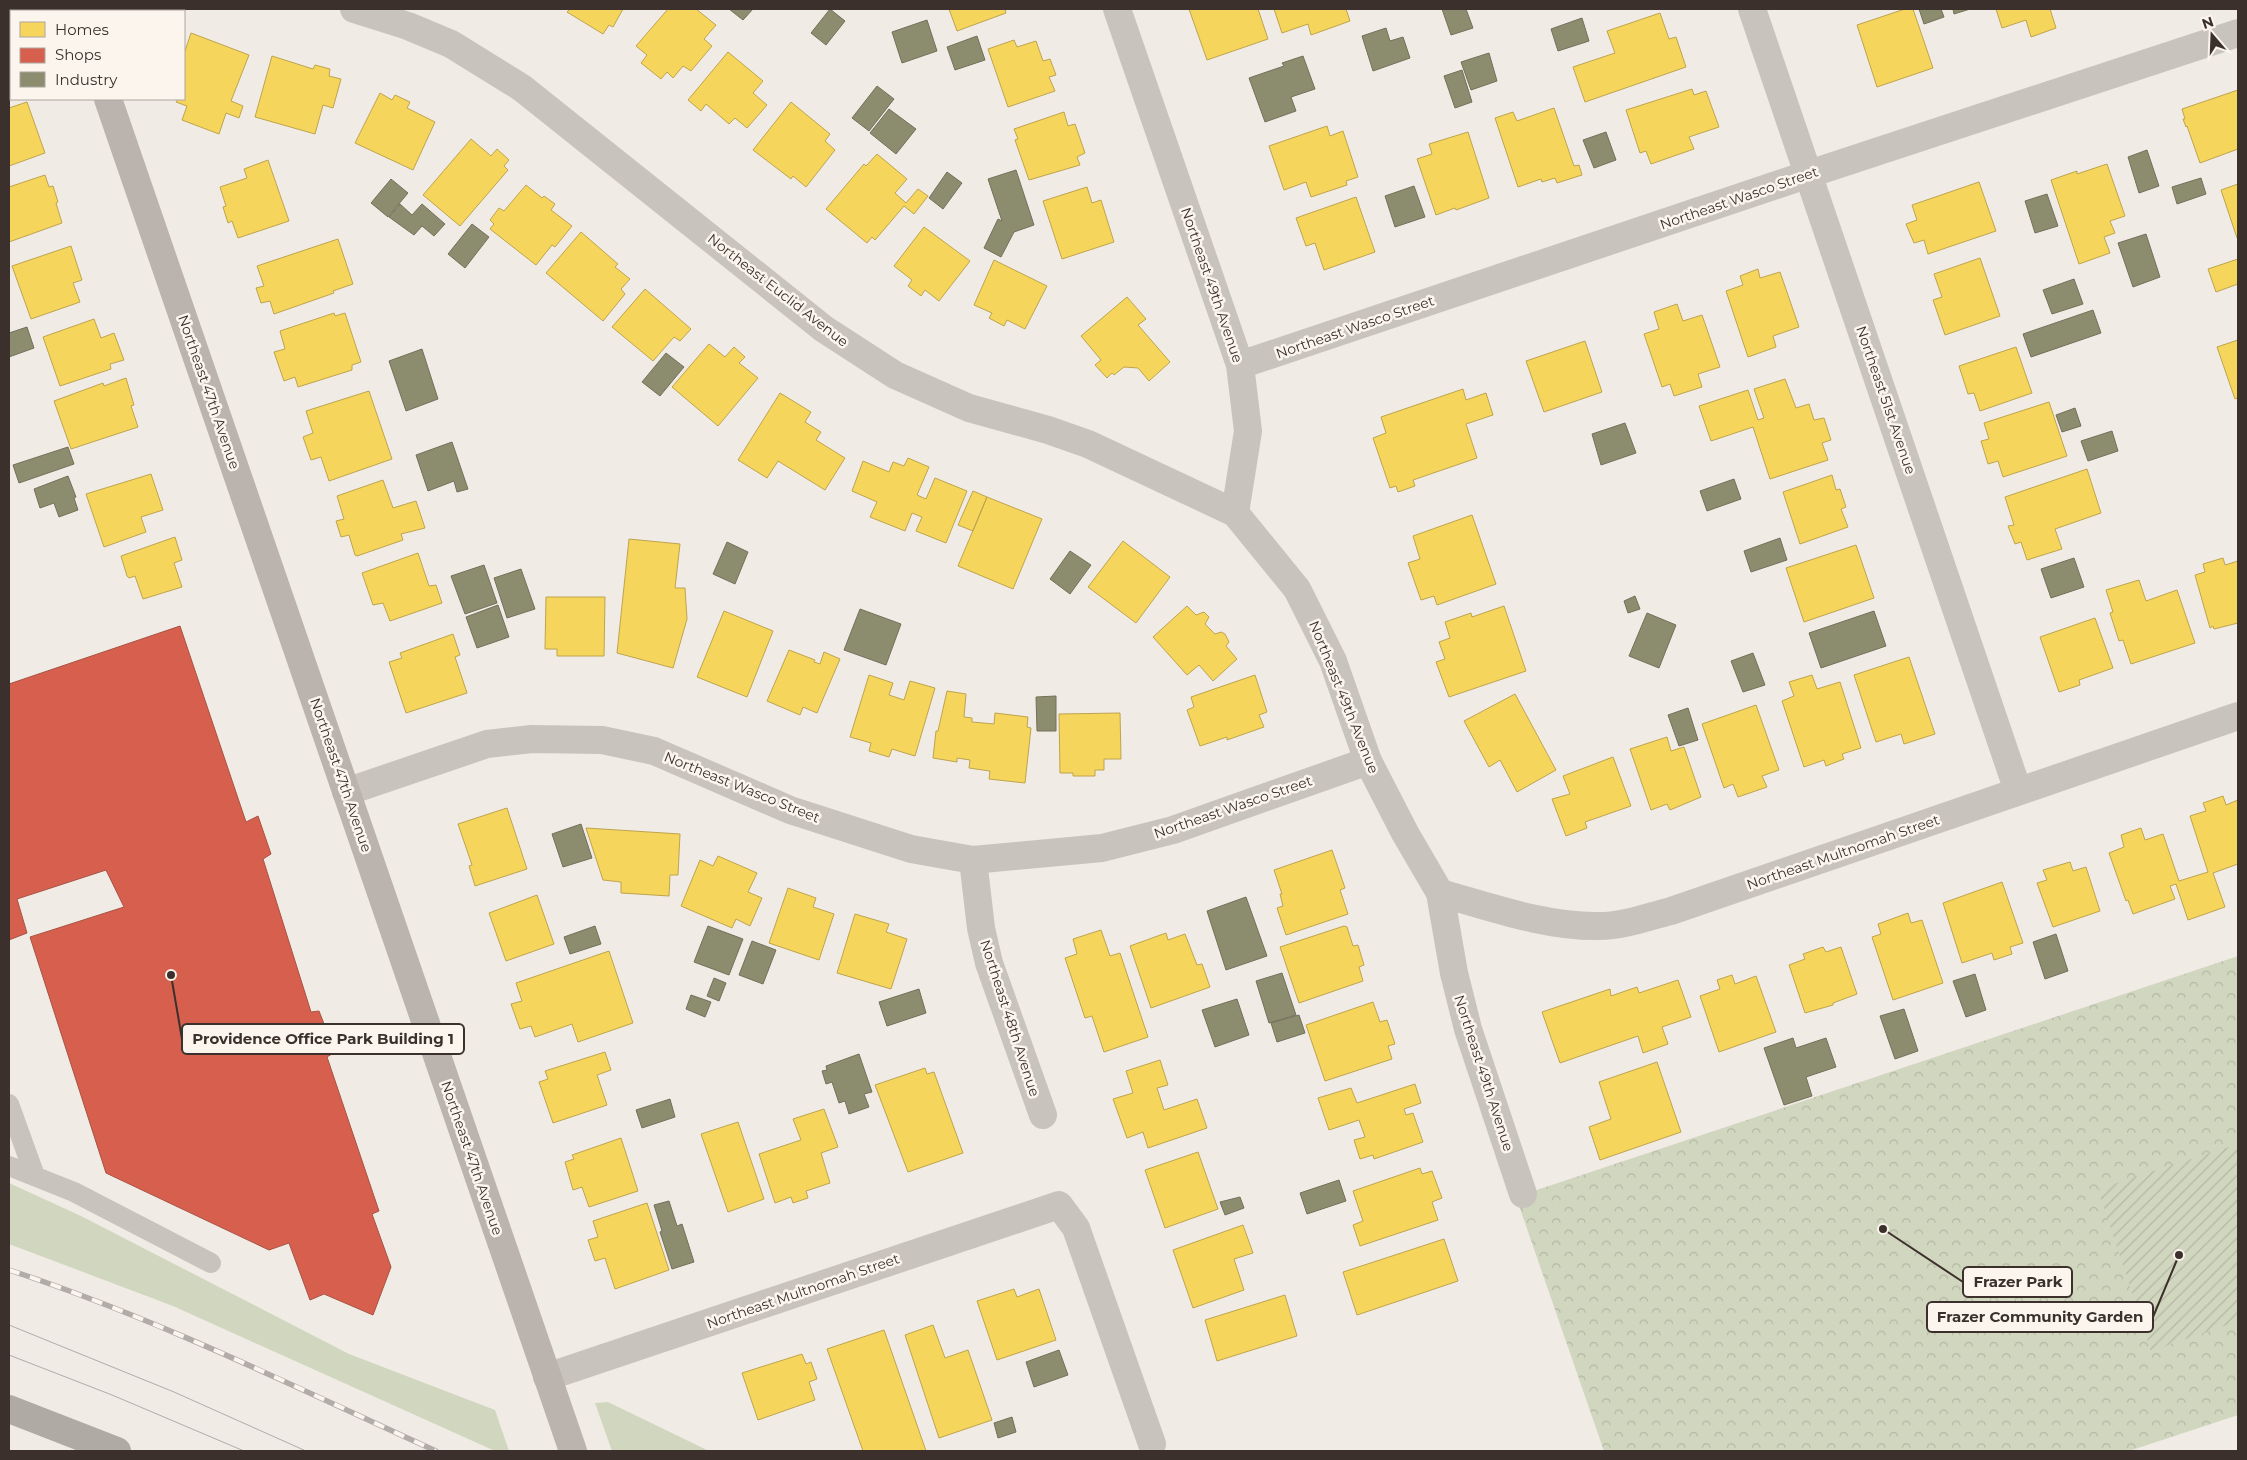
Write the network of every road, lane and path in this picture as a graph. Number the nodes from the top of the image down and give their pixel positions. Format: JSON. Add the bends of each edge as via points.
{"nodes":[{"id":1,"x":354,"y":9,"type":"edge"},
{"id":2,"x":1117,"y":9,"type":"edge"},
{"id":3,"x":1752,"y":9,"type":"edge"},
{"id":4,"x":2238,"y":33,"type":"edge"},
{"id":5,"x":108,"y":100,"type":"edge"},
{"id":6,"x":1809,"y":174,"type":"junction"},
{"id":7,"x":1240,"y":365,"type":"junction"},
{"id":8,"x":1235,"y":513,"type":"junction"},
{"id":9,"x":2238,"y":716,"type":"edge"},
{"id":10,"x":1368,"y":761,"type":"junction"},
{"id":11,"x":2018,"y":791,"type":"junction"},
{"id":12,"x":346,"y":792,"type":"junction"},
{"id":13,"x":973,"y":860,"type":"junction"},
{"id":14,"x":1440,"y":893,"type":"junction"},
{"id":15,"x":9,"y":1104,"type":"edge"},
{"id":16,"x":1043,"y":1116,"type":"dead end"},
{"id":17,"x":9,"y":1166,"type":"edge"},
{"id":18,"x":35,"y":1176,"type":"junction"},
{"id":19,"x":1523,"y":1194,"type":"dead end"},
{"id":20,"x":212,"y":1263,"type":"dead end"},
{"id":21,"x":550,"y":1384,"type":"junction"},
{"id":22,"x":9,"y":1409,"type":"edge"},
{"id":23,"x":1152,"y":1444,"type":"dead end"},
{"id":24,"x":118,"y":1451,"type":"edge"},
{"id":25,"x":573,"y":1451,"type":"edge"}],
"edges":[{"from":1,"to":8,"type":"street","name":"Northeast Euclid Avenue","via":[[451,44],[522,88],[824,329],[895,376],[969,408],[1088,444]]},
{"from":2,"to":7,"type":"street","name":"Northeast 49th Avenue"},
{"from":3,"to":6,"type":"street","name":"Northeast 51st Avenue"},
{"from":4,"to":6,"type":"street","name":"Northeast Wasco Street"},
{"from":5,"to":12,"type":"main road","name":"Northeast 47th Avenue"},
{"from":6,"to":7,"type":"street","name":"Northeast Wasco Street"},
{"from":6,"to":11,"type":"street","name":"Northeast 51st Avenue"},
{"from":7,"to":8,"type":"street","name":"Northeast 49th Avenue","via":[[1248,431]]},
{"from":8,"to":10,"type":"street","name":"Northeast 49th Avenue","via":[[1297,590],[1310,614],[1333,661]]},
{"from":9,"to":11,"type":"street","name":"Northeast Multnomah Street"},
{"from":10,"to":13,"type":"street","name":"Northeast Wasco Street","via":[[1164,832],[1102,848]]},
{"from":10,"to":14,"type":"street","name":"Northeast 49th Avenue"},
{"from":11,"to":14,"type":"street","name":"Northeast Multnomah Street","via":[[1632,922],[1600,926],[1561,924]]},
{"from":12,"to":13,"type":"street","name":"Northeast Wasco Street","via":[[487,744],[532,739],[602,740],[654,751],[790,810],[911,849]]},
{"from":12,"to":21,"type":"main road","name":"Northeast 47th Avenue"},
{"from":13,"to":16,"type":"street","name":"Northeast 48th Avenue","via":[[981,928],[989,963]]},
{"from":14,"to":19,"type":"street","name":"Northeast 49th Avenue","via":[[1468,1029]]},
{"from":15,"to":18,"type":"lane"},
{"from":17,"to":18,"type":"lane"},
{"from":18,"to":20,"type":"lane","via":[[74,1192]]},
{"from":21,"to":23,"type":"street","name":"Northeast Multnomah Street","via":[[1059,1205],[1076,1228]]},
{"from":21,"to":25,"type":"main road","name":"Northeast 47th Avenue"},
{"from":22,"to":24,"type":"highway"}]}
